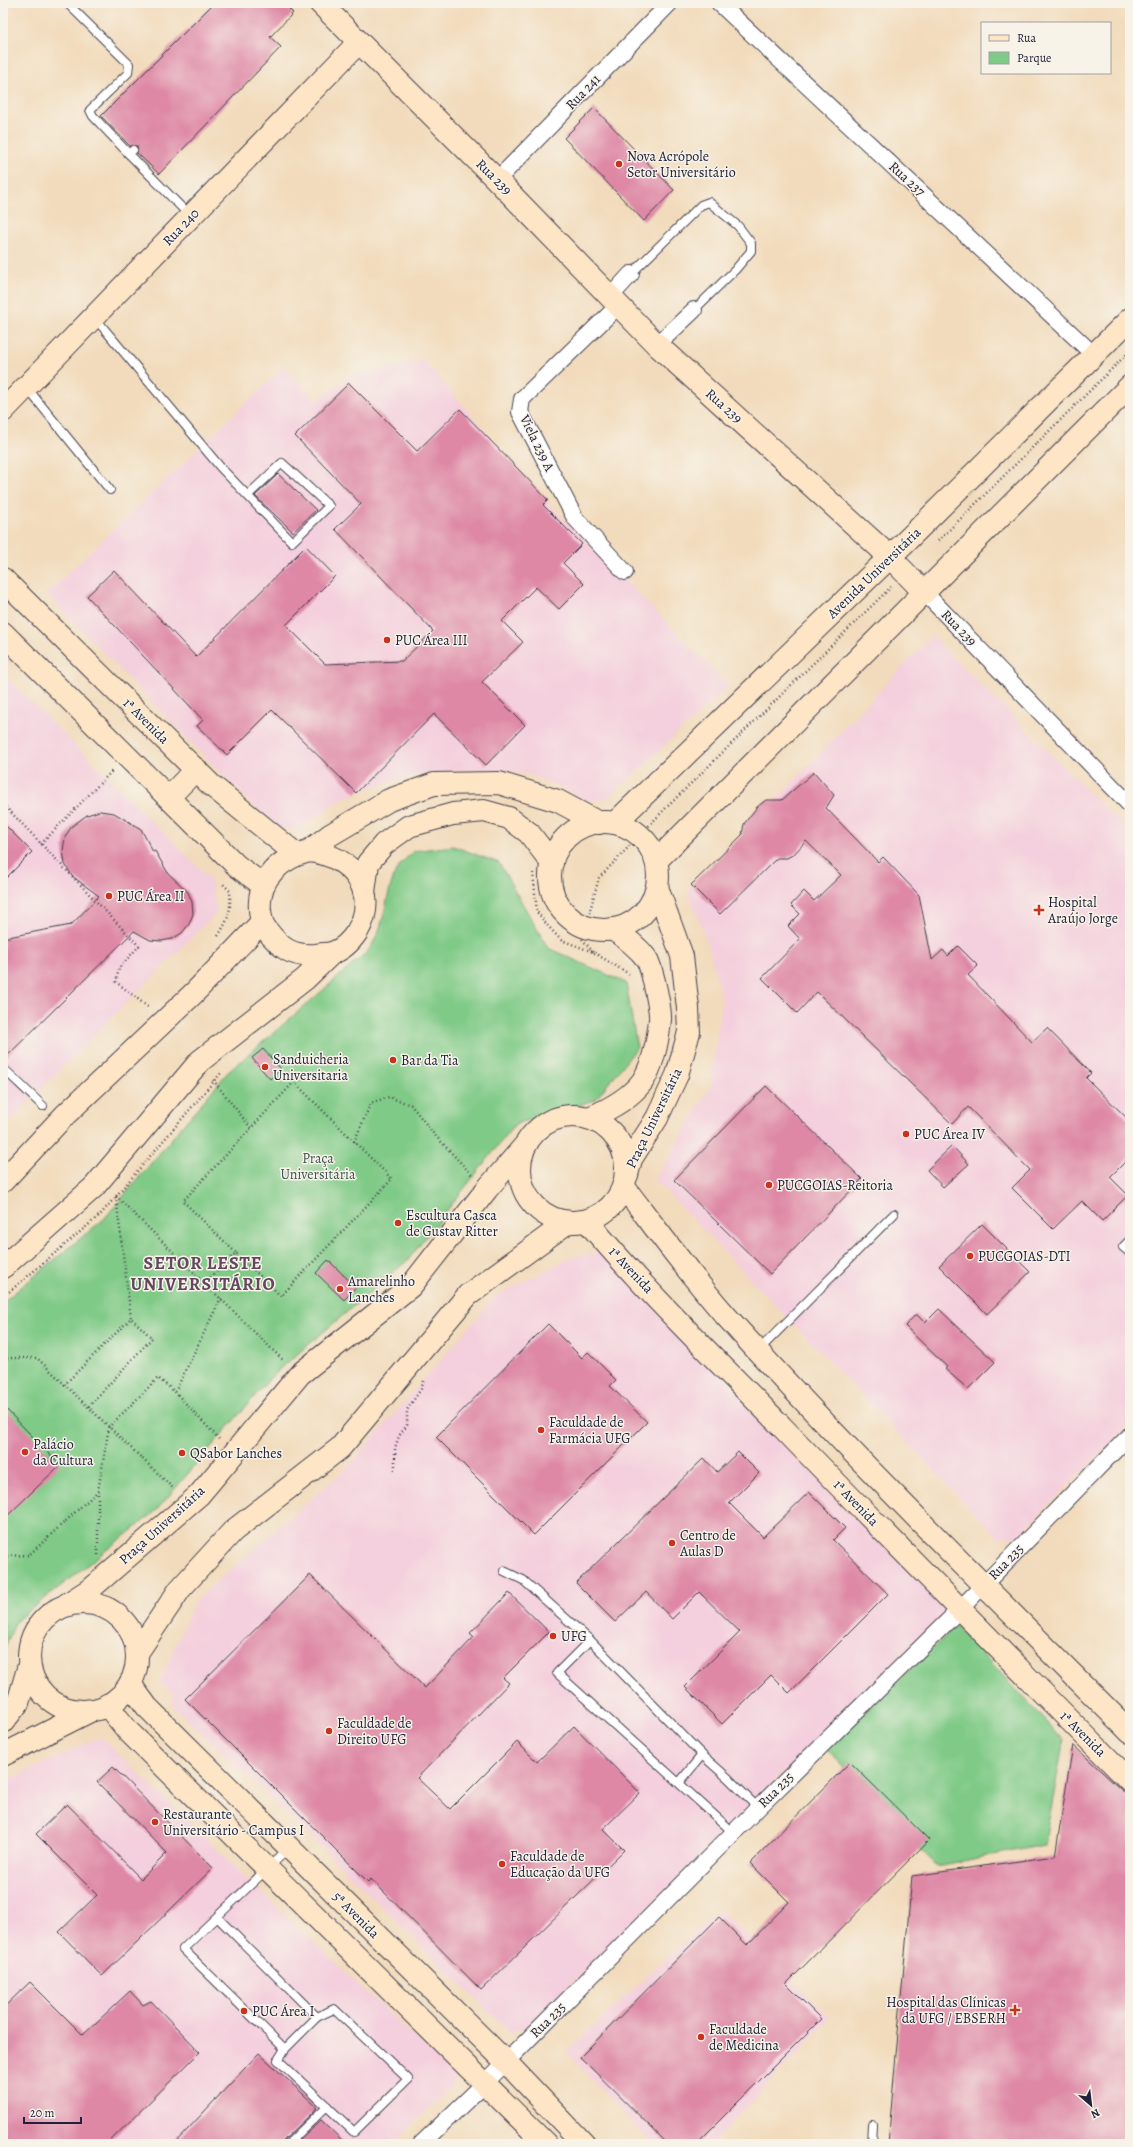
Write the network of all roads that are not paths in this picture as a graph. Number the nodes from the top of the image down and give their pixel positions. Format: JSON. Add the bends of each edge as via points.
{"nodes":[{"id":1,"x":67,"y":3,"type":"edge"},
{"id":2,"x":320,"y":3,"type":"edge"},
{"id":3,"x":670,"y":3,"type":"edge"},
{"id":4,"x":720,"y":3,"type":"edge"},
{"id":5,"x":359,"y":42,"type":"junction"},
{"id":6,"x":497,"y":180,"type":"junction"},
{"id":7,"x":190,"y":217,"type":"junction"},
{"id":8,"x":631,"y":274,"type":"joint"},
{"id":9,"x":614,"y":301,"type":"junction"},
{"id":10,"x":694,"y":310,"type":"joint"},
{"id":11,"x":94,"y":317,"type":"junction"},
{"id":12,"x":1130,"y":319,"type":"edge"},
{"id":13,"x":658,"y":346,"type":"junction"},
{"id":14,"x":1094,"y":355,"type":"junction"},
{"id":15,"x":27,"y":388,"type":"junction"},
{"id":16,"x":1129,"y":388,"type":"edge"},
{"id":17,"x":3,"y":411,"type":"edge"},
{"id":18,"x":110,"y":490,"type":"dead end"},
{"id":19,"x":248,"y":495,"type":"junction"},
{"id":20,"x":890,"y":557,"type":"junction"},
{"id":21,"x":625,"y":572,"type":"dead end"},
{"id":22,"x":3,"y":580,"type":"edge"},
{"id":23,"x":924,"y":592,"type":"junction"},
{"id":24,"x":3,"y":633,"type":"edge"},
{"id":25,"x":196,"y":769,"type":"junction"},
{"id":26,"x":169,"y":797,"type":"junction"},
{"id":27,"x":1130,"y":805,"type":"edge"},
{"id":28,"x":607,"y":823,"type":"junction"},
{"id":29,"x":303,"y":852,"type":"junction"},
{"id":30,"x":657,"y":860,"type":"junction"},
{"id":31,"x":542,"y":866,"type":"junction"},
{"id":32,"x":263,"y":885,"type":"junction"},
{"id":33,"x":657,"y":887,"type":"junction"},
{"id":34,"x":364,"y":892,"type":"junction"},
{"id":35,"x":261,"y":923,"type":"junction"},
{"id":36,"x":614,"y":930,"type":"junction"},
{"id":37,"x":332,"y":953,"type":"junction"},
{"id":38,"x":3,"y":1068,"type":"edge"},
{"id":39,"x":43,"y":1106,"type":"dead end"},
{"id":40,"x":580,"y":1116,"type":"junction"},
{"id":41,"x":527,"y":1135,"type":"junction"},
{"id":42,"x":3,"y":1181,"type":"edge"},
{"id":43,"x":624,"y":1186,"type":"junction"},
{"id":44,"x":894,"y":1214,"type":"dead end"},
{"id":45,"x":578,"y":1222,"type":"junction"},
{"id":46,"x":1130,"y":1240,"type":"edge"},
{"id":47,"x":1130,"y":1254,"type":"edge"},
{"id":48,"x":3,"y":1267,"type":"edge"},
{"id":49,"x":758,"y":1351,"type":"junction"},
{"id":50,"x":1130,"y":1434,"type":"edge"},
{"id":51,"x":504,"y":1571,"type":"dead end"},
{"id":52,"x":984,"y":1585,"type":"junction"},
{"id":53,"x":59,"y":1604,"type":"junction"},
{"id":54,"x":959,"y":1610,"type":"junction"},
{"id":55,"x":590,"y":1640,"type":"junction"},
{"id":56,"x":137,"y":1653,"type":"junction"},
{"id":57,"x":24,"y":1659,"type":"junction"},
{"id":58,"x":130,"y":1684,"type":"junction"},
{"id":59,"x":99,"y":1708,"type":"junction"},
{"id":60,"x":3,"y":1722,"type":"edge"},
{"id":61,"x":1130,"y":1732,"type":"edge"},
{"id":62,"x":3,"y":1755,"type":"edge"},
{"id":63,"x":702,"y":1755,"type":"junction"},
{"id":64,"x":1130,"y":1781,"type":"edge"},
{"id":65,"x":679,"y":1783,"type":"junction"},
{"id":66,"x":758,"y":1808,"type":"junction"},
{"id":67,"x":734,"y":1833,"type":"junction"},
{"id":68,"x":289,"y":1848,"type":"junction"},
{"id":69,"x":268,"y":1868,"type":"junction"},
{"id":70,"x":217,"y":1917,"type":"junction"},
{"id":71,"x":317,"y":2017,"type":"junction"},
{"id":72,"x":285,"y":2049,"type":"junction"},
{"id":73,"x":506,"y":2062,"type":"junction"},
{"id":74,"x":485,"y":2083,"type":"junction"},
{"id":75,"x":327,"y":2106,"type":"junction"},
{"id":76,"x":872,"y":2124,"type":"dead end"},
{"id":77,"x":288,"y":2144,"type":"edge"},
{"id":78,"x":421,"y":2144,"type":"edge"},
{"id":79,"x":546,"y":2144,"type":"edge"},
{"id":80,"x":584,"y":2144,"type":"edge"},
{"id":81,"x":871,"y":2144,"type":"edge"}],
"edges":[{"from":1,"to":7,"type":"lane","via":[[130,64],[128,72],[90,110],[93,116],[131,152]]},
{"from":2,"to":5,"type":"main road","name":"Rua 239"},
{"from":3,"to":6,"type":"street","name":"Rua 241"},
{"from":4,"to":14,"type":"street","name":"Rua 237"},
{"from":5,"to":6,"type":"main road","name":"Rua 239"},
{"from":5,"to":7,"type":"main road","name":"Rua 240"},
{"from":6,"to":9,"type":"main road","name":"Rua 239"},
{"from":7,"to":11,"type":"main road","name":"Rua 240"},
{"from":8,"to":9,"type":"street","name":"Viela 239 A"},
{"from":8,"to":10,"type":"lane","via":[[701,204],[709,202],[738,226],[751,242],[751,251]]},
{"from":9,"to":13,"type":"main road","name":"Rua 239"},
{"from":9,"to":21,"type":"street","name":"Viela 239 A","via":[[522,399],[520,412],[575,518]]},
{"from":10,"to":13,"type":"street"},
{"from":11,"to":15,"type":"main road","name":"Rua 240"},
{"from":11,"to":19,"type":"lane","via":[[221,468]]},
{"from":12,"to":14,"type":"main road","name":"Avenida Universitária"},
{"from":13,"to":20,"type":"main road","name":"Rua 239"},
{"from":14,"to":20,"type":"main road","name":"Avenida Universitária"},
{"from":15,"to":17,"type":"main road","name":"Rua 240"},
{"from":15,"to":18,"type":"lane"},
{"from":16,"to":23,"type":"main road"},
{"from":19,"to":19,"type":"lane","via":[[292,542],[329,506],[282,463]]},
{"from":20,"to":23,"type":"main road","name":"Rua 239"},
{"from":20,"to":28,"type":"main road","name":"Avenida Universitária"},
{"from":22,"to":25,"type":"main road","name":"1ª Avenida"},
{"from":23,"to":27,"type":"street","name":"Rua 239"},
{"from":23,"to":30,"type":"main road"},
{"from":24,"to":26,"type":"main road"},
{"from":25,"to":26,"type":"main road"},
{"from":25,"to":29,"type":"main road","name":"1ª Avenida","via":[[211,785]]},
{"from":26,"to":32,"type":"main road","via":[[238,866]]},
{"from":28,"to":29,"type":"main road","via":[[558,801],[499,783],[434,784],[389,800]]},
{"from":28,"to":30,"type":"main road","via":[[625,826],[640,835]]},
{"from":28,"to":31,"type":"main road","via":[[583,827],[569,835]]},
{"from":29,"to":32,"type":"main road","via":[[283,860],[271,871]]},
{"from":29,"to":34,"type":"main road","via":[[337,857],[352,870]]},
{"from":30,"to":33,"type":"main road"},
{"from":31,"to":34,"type":"main road","via":[[529,833],[509,818],[484,811],[453,814],[409,826],[384,844],[368,863]]},
{"from":31,"to":36,"type":"main road","via":[[550,881],[554,898],[564,913],[578,924],[595,930]]},
{"from":32,"to":35,"type":"main road","via":[[260,903]]},
{"from":33,"to":36,"type":"main road","via":[[652,902],[642,915],[629,925]]},
{"from":33,"to":43,"type":"main road","name":"Praça Universitária","via":[[682,956],[688,1032],[677,1075],[657,1118],[631,1159]]},
{"from":34,"to":37,"type":"main road","via":[[364,913],[360,926],[354,937]]},
{"from":35,"to":37,"type":"main road","via":[[277,944],[290,952],[304,956]]},
{"from":35,"to":42,"type":"main road","via":[[194,993],[65,1115]]},
{"from":36,"to":40,"type":"main road","name":"Praça Universitária","via":[[629,940],[646,958],[651,968],[660,1019],[650,1065],[642,1082],[610,1110]]},
{"from":37,"to":48,"type":"main road","via":[[305,979],[200,1062],[94,1188]]},
{"from":38,"to":39,"type":"lane"},
{"from":40,"to":41,"type":"main road","name":"Praça Universitária","via":[[554,1120]]},
{"from":40,"to":43,"type":"main road","via":[[605,1126],[619,1143],[627,1169]]},
{"from":41,"to":45,"type":"main road","via":[[521,1165],[521,1177],[526,1194],[536,1208],[551,1218]]},
{"from":41,"to":53,"type":"main road","name":"Praça Universitária","via":[[410,1286],[300,1374],[199,1495],[89,1590]]},
{"from":43,"to":45,"type":"main road","via":[[615,1202],[603,1214]]},
{"from":43,"to":49,"type":"main road","via":[[725,1314]]},
{"from":44,"to":49,"type":"lane"},
{"from":45,"to":54,"type":"main road","name":"1ª Avenida","via":[[618,1258]]},
{"from":45,"to":56,"type":"main road","via":[[541,1240],[468,1295],[340,1448],[233,1531],[180,1589]]},
{"from":46,"to":47,"type":"lane","via":[[1123,1247]]},
{"from":49,"to":52,"type":"main road"},
{"from":50,"to":52,"type":"street","name":"Rua 235"},
{"from":51,"to":55,"type":"lane","via":[[523,1580]]},
{"from":52,"to":54,"type":"street","name":"Rua 235"},
{"from":52,"to":61,"type":"main road"},
{"from":53,"to":56,"type":"main road","via":[[99,1604],[114,1612],[126,1622],[134,1637]]},
{"from":53,"to":57,"type":"main road","via":[[41,1621]]},
{"from":54,"to":64,"type":"main road","name":"1ª Avenida"},
{"from":54,"to":66,"type":"street","name":"Rua 235"},
{"from":55,"to":63,"type":"lane"},
{"from":55,"to":65,"type":"lane","via":[[557,1673]]},
{"from":56,"to":58,"type":"main road","via":[[136,1669]]},
{"from":57,"to":59,"type":"main road","via":[[37,1686],[57,1705],[73,1710]]},
{"from":57,"to":60,"type":"main road","via":[[18,1702]]},
{"from":58,"to":59,"type":"main road","via":[[120,1697]]},
{"from":58,"to":68,"type":"main road","name":"5ª Avenida","via":[[147,1707]]},
{"from":59,"to":62,"type":"main road"},
{"from":59,"to":69,"type":"main road","name":"5ª Avenida","via":[[128,1731]]},
{"from":63,"to":65,"type":"lane"},
{"from":63,"to":66,"type":"lane"},
{"from":65,"to":67,"type":"lane"},
{"from":66,"to":67,"type":"street","name":"Rua 235"},
{"from":67,"to":73,"type":"street","name":"Rua 235"},
{"from":68,"to":69,"type":"lane"},
{"from":68,"to":73,"type":"main road","name":"5ª Avenida"},
{"from":69,"to":70,"type":"lane"},
{"from":69,"to":74,"type":"main road","name":"5ª Avenida"},
{"from":70,"to":71,"type":"lane"},
{"from":70,"to":72,"type":"lane","via":[[183,1949]]},
{"from":71,"to":72,"type":"lane"},
{"from":71,"to":75,"type":"lane","via":[[334,2009],[408,2078],[354,2132]]},
{"from":72,"to":75,"type":"lane","via":[[278,2060]]},
{"from":73,"to":74,"type":"street","name":"Rua 235"},
{"from":73,"to":80,"type":"main road","name":"5ª Avenida"},
{"from":74,"to":78,"type":"street","name":"Rua 235"},
{"from":74,"to":79,"type":"main road","name":"5ª Avenida"},
{"from":75,"to":77,"type":"lane"},
{"from":76,"to":81,"type":"lane"}]}
